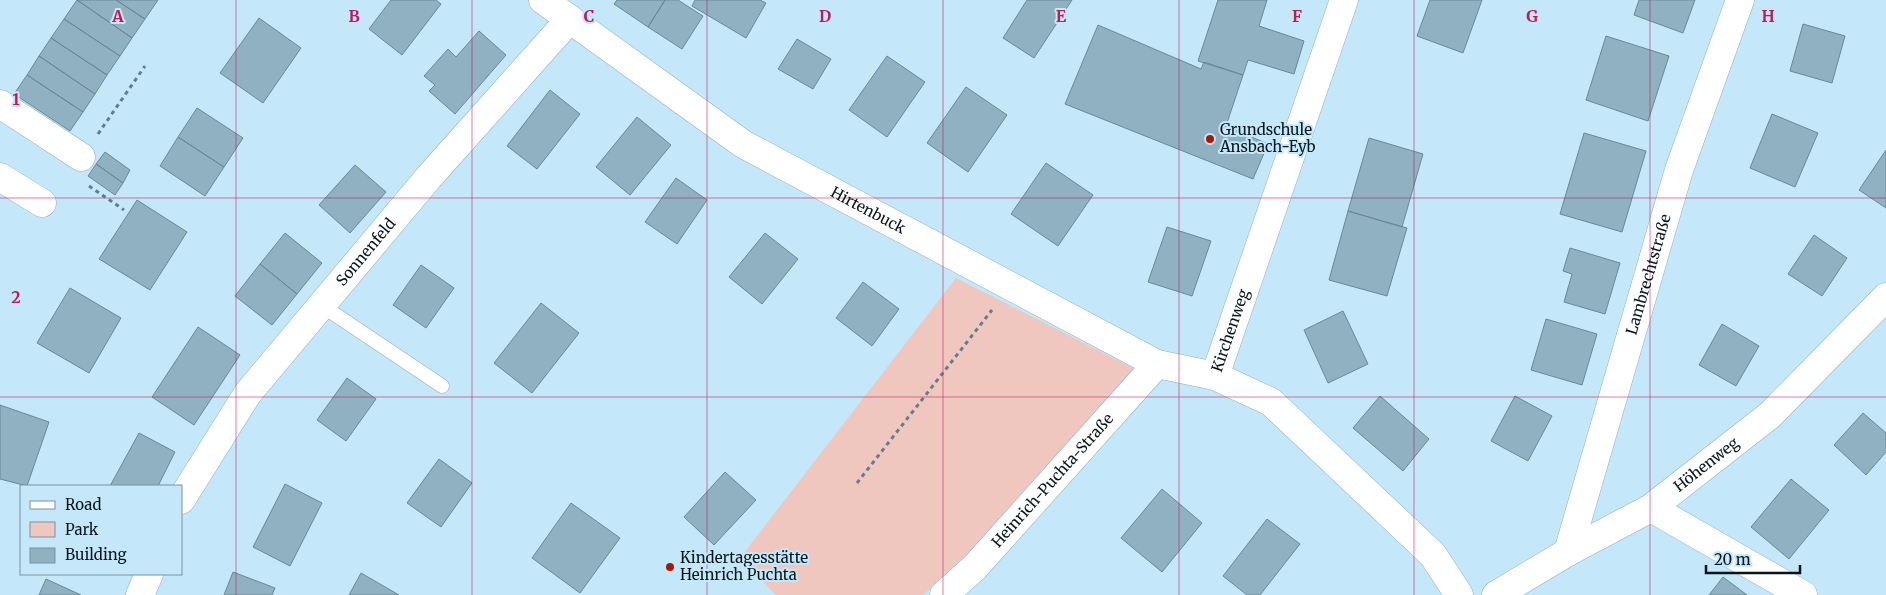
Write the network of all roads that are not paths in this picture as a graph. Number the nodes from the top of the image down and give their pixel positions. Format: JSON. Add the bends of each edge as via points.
{"nodes":[{"id":1,"x":543,"y":0,"type":"edge"},
{"id":2,"x":1344,"y":0,"type":"edge"},
{"id":3,"x":1740,"y":0,"type":"edge"},
{"id":4,"x":570,"y":19,"type":"junction"},
{"id":5,"x":0,"y":104,"type":"edge"},
{"id":6,"x":81,"y":169,"type":"road end"},
{"id":7,"x":0,"y":177,"type":"edge"},
{"id":8,"x":42,"y":203,"type":"dead end"},
{"id":9,"x":1886,"y":297,"type":"edge"},
{"id":10,"x":321,"y":305,"type":"junction"},
{"id":11,"x":1157,"y":364,"type":"junction"},
{"id":12,"x":1215,"y":376,"type":"junction"},
{"id":13,"x":442,"y":386,"type":"dead end"},
{"id":14,"x":182,"y":498,"type":"edge"},
{"id":15,"x":1651,"y":508,"type":"junction"},
{"id":16,"x":1568,"y":552,"type":"junction"},
{"id":17,"x":149,"y":575,"type":"edge"},
{"id":18,"x":140,"y":595,"type":"edge"},
{"id":19,"x":944,"y":595,"type":"edge"},
{"id":20,"x":1459,"y":595,"type":"edge"},
{"id":21,"x":1496,"y":595,"type":"edge"},
{"id":22,"x":1803,"y":595,"type":"edge"}],
"edges":[{"from":1,"to":4,"type":"street","name":"Hirtenbuck"},
{"from":2,"to":12,"type":"street","name":"Kirchenweg"},
{"from":3,"to":16,"type":"street","name":"Lambrechtstraße","via":[[1679,170]]},
{"from":4,"to":10,"type":"street","name":"Sonnenfeld","via":[[482,115]]},
{"from":4,"to":11,"type":"street","name":"Hirtenbuck","via":[[743,144]]},
{"from":5,"to":6,"type":"street"},
{"from":7,"to":8,"type":"street"},
{"from":9,"to":15,"type":"street","name":"Höhenweg","via":[[1770,415]]},
{"from":10,"to":13,"type":"lane"},
{"from":10,"to":14,"type":"street","name":"Sonnenfeld","via":[[248,393]]},
{"from":11,"to":12,"type":"street","name":"Hirtenbuck"},
{"from":11,"to":19,"type":"street","name":"Heinrich-Puchta-Straße","via":[[975,567]]},
{"from":12,"to":20,"type":"street","name":"Kirchenweg","via":[[1271,402],[1433,555]]},
{"from":15,"to":16,"type":"street","name":"Höhenweg"},
{"from":15,"to":22,"type":"street"},
{"from":16,"to":21,"type":"street","name":"Höhenweg"},
{"from":17,"to":18,"type":"street"}]}
